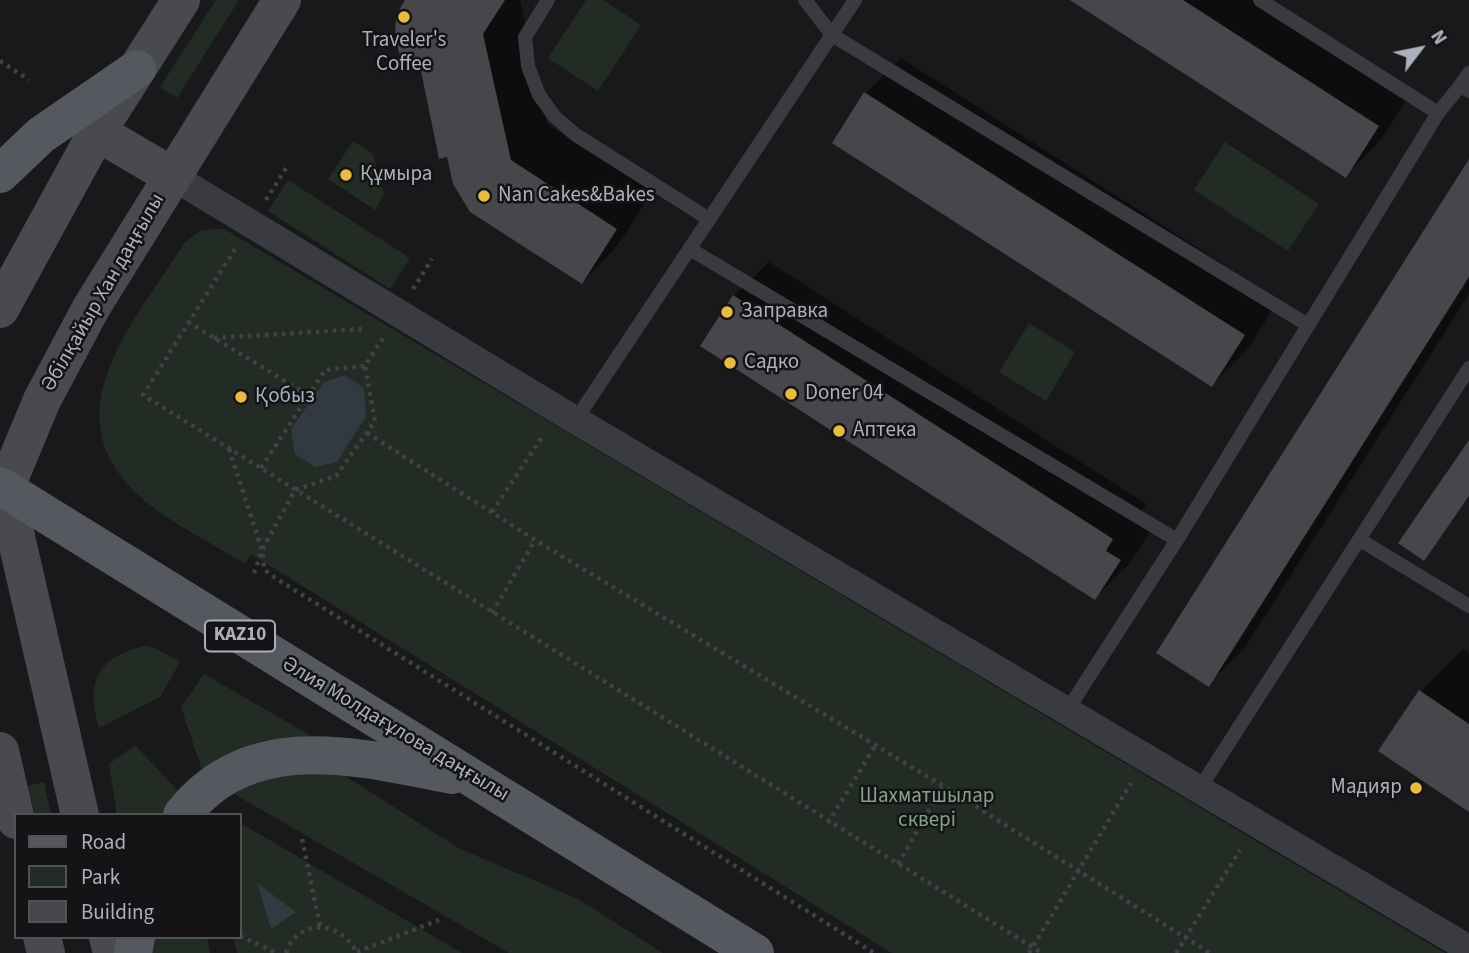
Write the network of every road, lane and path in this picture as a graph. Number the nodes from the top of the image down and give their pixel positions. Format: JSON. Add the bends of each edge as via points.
{"nodes":[{"id":1,"x":181,"y":0,"type":"edge"},
{"id":2,"x":282,"y":0,"type":"edge"},
{"id":3,"x":548,"y":0,"type":"edge"},
{"id":4,"x":805,"y":0,"type":"edge"},
{"id":5,"x":855,"y":0,"type":"edge"},
{"id":6,"x":1260,"y":0,"type":"edge"},
{"id":7,"x":832,"y":35,"type":"junction"},
{"id":8,"x":0,"y":61,"type":"edge"},
{"id":9,"x":137,"y":69,"type":"junction"},
{"id":10,"x":1469,"y":73,"type":"edge"},
{"id":11,"x":29,"y":80,"type":"dead end"},
{"id":12,"x":1465,"y":89,"type":"edge"},
{"id":13,"x":1438,"y":113,"type":"junction"},
{"id":14,"x":97,"y":132,"type":"junction"},
{"id":15,"x":288,"y":165,"type":"dead end"},
{"id":16,"x":0,"y":174,"type":"edge"},
{"id":17,"x":172,"y":176,"type":"junction"},
{"id":18,"x":709,"y":219,"type":"junction"},
{"id":19,"x":251,"y":224,"type":"junction"},
{"id":20,"x":690,"y":248,"type":"junction"},
{"id":21,"x":432,"y":259,"type":"dead end"},
{"id":22,"x":0,"y":309,"type":"edge"},
{"id":23,"x":394,"y":320,"type":"junction"},
{"id":24,"x":188,"y":322,"type":"junction"},
{"id":25,"x":1308,"y":325,"type":"junction"},
{"id":26,"x":214,"y":338,"type":"junction"},
{"id":27,"x":365,"y":366,"type":"junction"},
{"id":28,"x":1469,"y":368,"type":"edge"},
{"id":29,"x":307,"y":395,"type":"junction"},
{"id":30,"x":567,"y":416,"type":"junction"},
{"id":31,"x":367,"y":433,"type":"junction"},
{"id":32,"x":229,"y":448,"type":"junction"},
{"id":33,"x":261,"y":468,"type":"junction"},
{"id":34,"x":3,"y":488,"type":"edge"},
{"id":35,"x":295,"y":490,"type":"junction"},
{"id":36,"x":492,"y":512,"type":"junction"},
{"id":37,"x":534,"y":540,"type":"junction"},
{"id":38,"x":1177,"y":540,"type":"junction"},
{"id":39,"x":1360,"y":540,"type":"junction"},
{"id":40,"x":262,"y":551,"type":"junction"},
{"id":41,"x":254,"y":573,"type":"dead end"},
{"id":42,"x":1469,"y":606,"type":"edge"},
{"id":43,"x":492,"y":613,"type":"junction"},
{"id":44,"x":1068,"y":709,"type":"junction"},
{"id":45,"x":875,"y":746,"type":"junction"},
{"id":46,"x":0,"y":751,"type":"edge"},
{"id":47,"x":1138,"y":771,"type":"dead end"},
{"id":48,"x":477,"y":780,"type":"junction"},
{"id":49,"x":943,"y":786,"type":"junction"},
{"id":50,"x":1200,"y":788,"type":"junction"},
{"id":51,"x":14,"y":813,"type":"edge"},
{"id":52,"x":80,"y":813,"type":"edge"},
{"id":53,"x":184,"y":813,"type":"edge"},
{"id":54,"x":1258,"y":822,"type":"junction"},
{"id":55,"x":828,"y":823,"type":"junction"},
{"id":56,"x":302,"y":839,"type":"dead end"},
{"id":57,"x":898,"y":864,"type":"junction"},
{"id":58,"x":1078,"y":872,"type":"junction"},
{"id":59,"x":439,"y":920,"type":"dead end"},
{"id":60,"x":320,"y":926,"type":"junction"},
{"id":61,"x":242,"y":937,"type":"edge"},
{"id":62,"x":1185,"y":938,"type":"junction"},
{"id":63,"x":1032,"y":947,"type":"junction"},
{"id":64,"x":1469,"y":949,"type":"edge"},
{"id":65,"x":277,"y":953,"type":"edge"},
{"id":66,"x":286,"y":953,"type":"edge"},
{"id":67,"x":357,"y":953,"type":"edge"},
{"id":68,"x":755,"y":953,"type":"edge"},
{"id":69,"x":874,"y":953,"type":"edge"},
{"id":70,"x":1029,"y":953,"type":"edge"},
{"id":71,"x":1042,"y":953,"type":"edge"},
{"id":72,"x":1176,"y":953,"type":"edge"},
{"id":73,"x":1210,"y":953,"type":"edge"}],
"edges":[{"from":1,"to":9,"type":"main road"},
{"from":2,"to":17,"type":"main road","name":"Әбілқайыр Хан даңғылы"},
{"from":3,"to":18,"type":"lane","via":[[525,37],[528,66],[539,95],[555,117]]},
{"from":4,"to":7,"type":"lane"},
{"from":5,"to":7,"type":"lane"},
{"from":6,"to":13,"type":"lane"},
{"from":7,"to":18,"type":"lane"},
{"from":7,"to":25,"type":"lane"},
{"from":8,"to":11,"type":"path"},
{"from":9,"to":14,"type":"main road"},
{"from":9,"to":16,"type":"main road","via":[[41,135]]},
{"from":10,"to":12,"type":"lane"},
{"from":12,"to":13,"type":"lane"},
{"from":13,"to":25,"type":"lane"},
{"from":14,"to":17,"type":"main road"},
{"from":14,"to":22,"type":"main road"},
{"from":15,"to":19,"type":"path"},
{"from":17,"to":19,"type":"street"},
{"from":17,"to":34,"type":"main road","name":"Әбілқайыр Хан даңғылы","via":[[41,400]]},
{"from":18,"to":20,"type":"lane"},
{"from":19,"to":23,"type":"street"},
{"from":19,"to":24,"type":"path"},
{"from":20,"to":30,"type":"lane"},
{"from":20,"to":38,"type":"lane"},
{"from":21,"to":23,"type":"path"},
{"from":23,"to":26,"type":"path"},
{"from":23,"to":27,"type":"path"},
{"from":23,"to":30,"type":"street"},
{"from":24,"to":26,"type":"path"},
{"from":24,"to":32,"type":"path","via":[[143,395]]},
{"from":25,"to":38,"type":"lane"},
{"from":26,"to":29,"type":"path"},
{"from":27,"to":29,"type":"path","via":[[325,370]]},
{"from":27,"to":31,"type":"path","via":[[375,421]]},
{"from":28,"to":39,"type":"lane"},
{"from":29,"to":33,"type":"path"},
{"from":30,"to":36,"type":"path"},
{"from":30,"to":44,"type":"street"},
{"from":31,"to":35,"type":"path","via":[[336,476]]},
{"from":31,"to":36,"type":"path"},
{"from":32,"to":33,"type":"path"},
{"from":32,"to":40,"type":"path"},
{"from":33,"to":35,"type":"path"},
{"from":34,"to":48,"type":"main road","name":"Әлия Молдағұлова даңғылы","number":"KAZ10"},
{"from":34,"to":52,"type":"main road"},
{"from":35,"to":40,"type":"path"},
{"from":35,"to":43,"type":"path"},
{"from":36,"to":37,"type":"path"},
{"from":37,"to":43,"type":"path"},
{"from":37,"to":45,"type":"path"},
{"from":38,"to":44,"type":"lane"},
{"from":39,"to":42,"type":"lane"},
{"from":39,"to":50,"type":"lane"},
{"from":40,"to":41,"type":"path"},
{"from":40,"to":69,"type":"path","via":[[269,574]]},
{"from":43,"to":55,"type":"path"},
{"from":44,"to":50,"type":"street"},
{"from":45,"to":49,"type":"path"},
{"from":45,"to":55,"type":"path"},
{"from":46,"to":51,"type":"main road"},
{"from":47,"to":58,"type":"path"},
{"from":48,"to":53,"type":"main road","via":[[328,752],[280,756],[205,787]]},
{"from":48,"to":68,"type":"main road","name":"Әлия Молдағұлова даңғылы","number":"KAZ10"},
{"from":49,"to":57,"type":"path"},
{"from":49,"to":58,"type":"path"},
{"from":50,"to":54,"type":"street"},
{"from":54,"to":62,"type":"path"},
{"from":54,"to":64,"type":"street"},
{"from":55,"to":57,"type":"path"},
{"from":56,"to":60,"type":"path"},
{"from":57,"to":63,"type":"path"},
{"from":58,"to":62,"type":"path"},
{"from":58,"to":63,"type":"path"},
{"from":59,"to":67,"type":"path"},
{"from":60,"to":66,"type":"path","via":[[297,935]]},
{"from":60,"to":67,"type":"path","via":[[343,933]]},
{"from":61,"to":65,"type":"path"},
{"from":62,"to":72,"type":"path"},
{"from":62,"to":73,"type":"path"},
{"from":63,"to":70,"type":"path"},
{"from":63,"to":71,"type":"path"}]}
